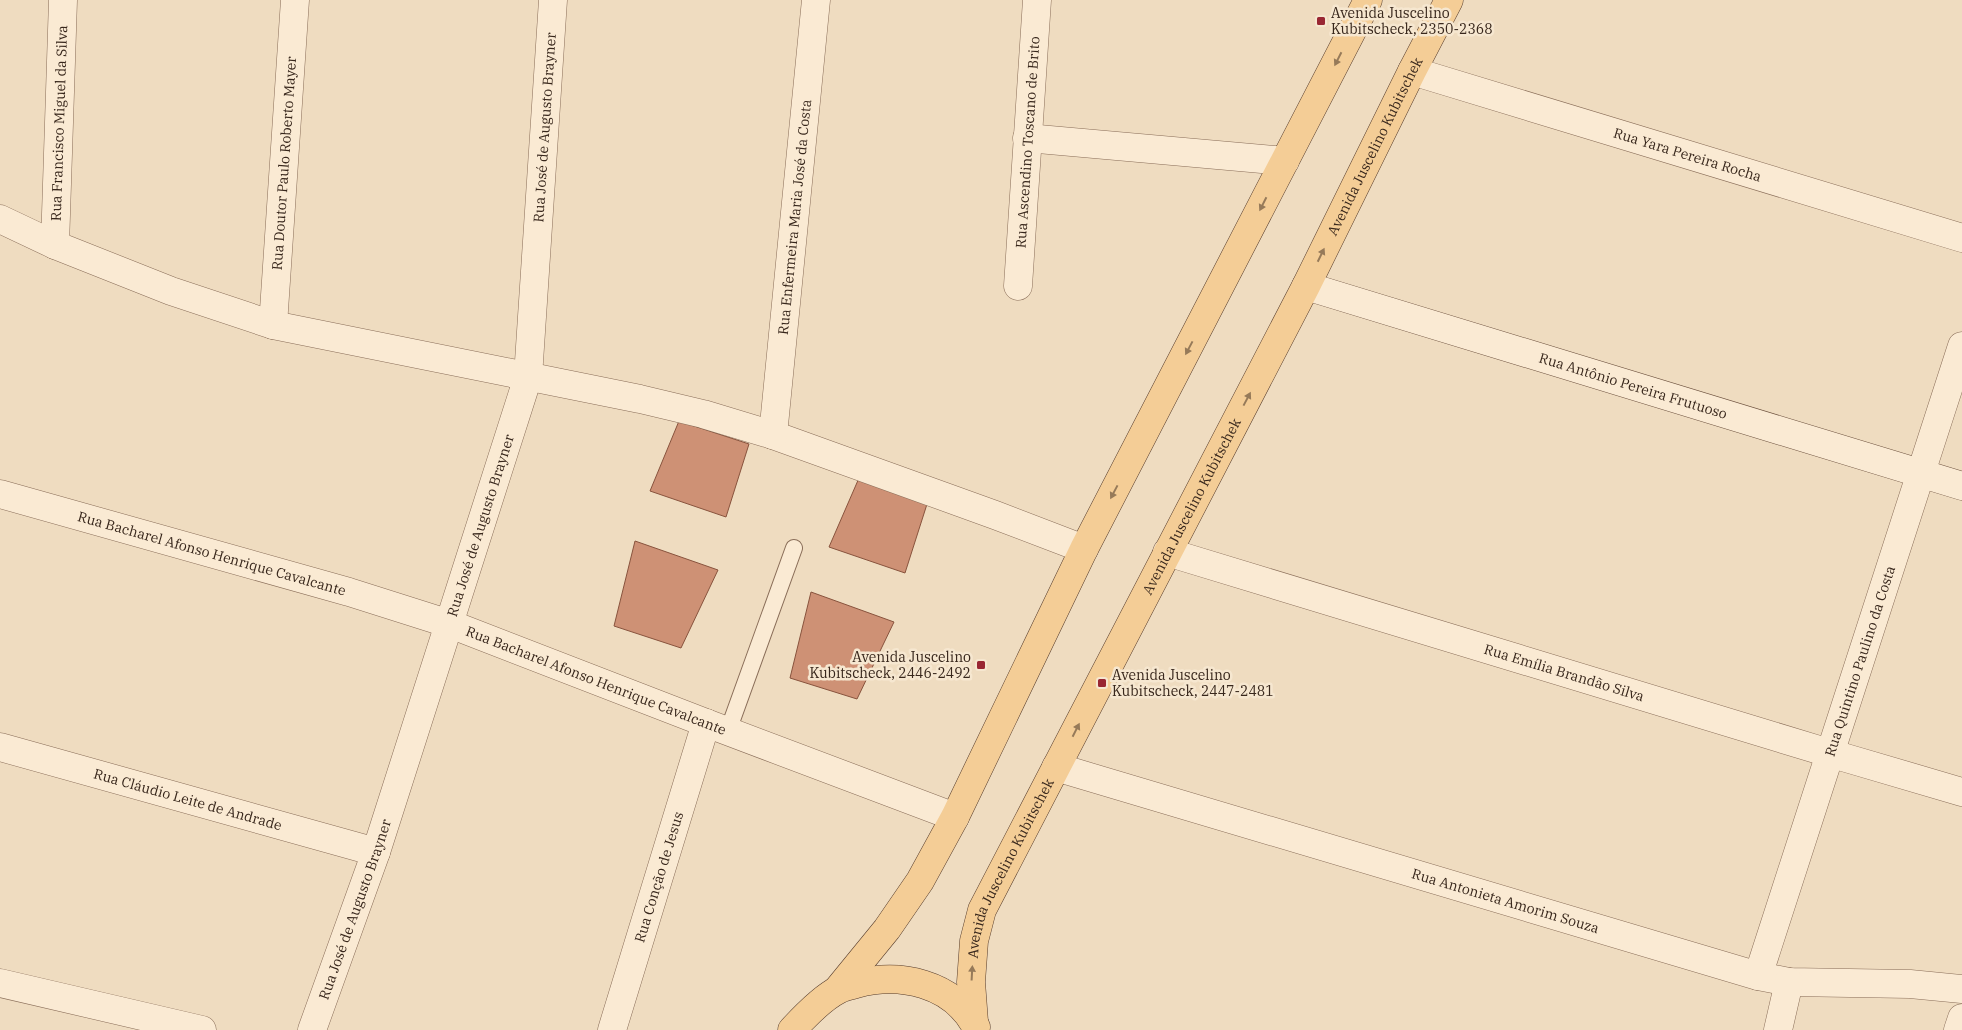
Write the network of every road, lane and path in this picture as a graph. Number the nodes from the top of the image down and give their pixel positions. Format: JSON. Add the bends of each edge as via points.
{"nodes":[{"id":1,"x":63,"y":0,"type":"edge"},
{"id":2,"x":295,"y":0,"type":"edge"},
{"id":3,"x":553,"y":0,"type":"edge"},
{"id":4,"x":816,"y":0,"type":"edge"},
{"id":5,"x":1037,"y":0,"type":"edge"},
{"id":6,"x":1368,"y":0,"type":"edge"},
{"id":7,"x":1449,"y":0,"type":"edge"},
{"id":8,"x":1412,"y":71,"type":"junction"},
{"id":9,"x":1027,"y":138,"type":"junction"},
{"id":10,"x":1285,"y":161,"type":"junction"},
{"id":11,"x":0,"y":219,"type":"edge"},
{"id":12,"x":1962,"y":238,"type":"edge"},
{"id":13,"x":55,"y":245,"type":"junction"},
{"id":14,"x":1018,"y":286,"type":"dead end"},
{"id":15,"x":1306,"y":286,"type":"junction"},
{"id":16,"x":273,"y":325,"type":"junction"},
{"id":17,"x":1962,"y":346,"type":"edge"},
{"id":18,"x":528,"y":377,"type":"junction"},
{"id":19,"x":773,"y":435,"type":"junction"},
{"id":20,"x":1920,"y":473,"type":"junction"},
{"id":21,"x":1962,"y":486,"type":"edge"},
{"id":22,"x":0,"y":494,"type":"edge"},
{"id":23,"x":794,"y":548,"type":"dead end"},
{"id":24,"x":1084,"y":549,"type":"junction"},
{"id":25,"x":1167,"y":552,"type":"junction"},
{"id":26,"x":450,"y":624,"type":"junction"},
{"id":27,"x":717,"y":727,"type":"junction"},
{"id":28,"x":0,"y":747,"type":"edge"},
{"id":29,"x":1829,"y":753,"type":"junction"},
{"id":30,"x":1056,"y":767,"type":"junction"},
{"id":31,"x":1962,"y":792,"type":"edge"},
{"id":32,"x":955,"y":817,"type":"junction"},
{"id":33,"x":376,"y":852,"type":"junction"},
{"id":34,"x":1758,"y":976,"type":"junction"},
{"id":35,"x":1789,"y":982,"type":"junction"},
{"id":36,"x":0,"y":983,"type":"edge"},
{"id":37,"x":838,"y":989,"type":"junction"},
{"id":38,"x":1962,"y":989,"type":"edge"},
{"id":39,"x":1962,"y":1018,"type":"edge"},
{"id":40,"x":976,"y":1026,"type":"edge"},
{"id":41,"x":202,"y":1030,"type":"edge"},
{"id":42,"x":312,"y":1030,"type":"edge"},
{"id":43,"x":612,"y":1030,"type":"edge"},
{"id":44,"x":792,"y":1030,"type":"edge"},
{"id":45,"x":1778,"y":1030,"type":"edge"},
{"id":46,"x":1958,"y":1030,"type":"edge"}],
"edges":[{"from":1,"to":13,"type":"street","name":"Rua Francisco Miguel da Silva"},
{"from":2,"to":16,"type":"street","name":"Rua Doutor Paulo Roberto Mayer"},
{"from":3,"to":18,"type":"street","name":"Rua José de Augusto Brayner"},
{"from":4,"to":19,"type":"street","name":"Rua Enfermeira Maria José da Costa"},
{"from":5,"to":9,"type":"street","name":"Rua Ascendino Toscano de Brito"},
{"from":6,"to":10,"type":"main road","one_way":true},
{"from":7,"to":8,"type":"main road","name":"Avenida Juscelino Kubitschek"},
{"from":8,"to":12,"type":"street","name":"Rua Yara Pereira Rocha"},
{"from":15,"to":8,"type":"main road","name":"Avenida Juscelino Kubitschek","one_way":true},
{"from":9,"to":10,"type":"street"},
{"from":9,"to":14,"type":"street","name":"Rua Ascendino Toscano de Brito"},
{"from":10,"to":24,"type":"main road","one_way":true},
{"from":11,"to":13,"type":"street"},
{"from":13,"to":16,"type":"street","via":[[171,291]]},
{"from":15,"to":20,"type":"street","name":"Rua Antônio Pereira Frutuoso"},
{"from":25,"to":15,"type":"main road","name":"Avenida Juscelino Kubitschek","one_way":true},
{"from":16,"to":18,"type":"street"},
{"from":17,"to":20,"type":"street","name":"Rua Quintino Paulino da Costa"},
{"from":18,"to":19,"type":"street","via":[[649,401]]},
{"from":18,"to":26,"type":"street","name":"Rua José de Augusto Brayner"},
{"from":19,"to":24,"type":"street"},
{"from":20,"to":21,"type":"street","name":"Rua Antônio Pereira Frutuoso"},
{"from":20,"to":29,"type":"street","name":"Rua Quintino Paulino da Costa"},
{"from":22,"to":26,"type":"street","name":"Rua Bacharel Afonso Henrique Cavalcante","via":[[349,592]]},
{"from":23,"to":27,"type":"lane"},
{"from":24,"to":32,"type":"main road"},
{"from":25,"to":29,"type":"street","name":"Rua Emília Brandão Silva"},
{"from":30,"to":25,"type":"main road","name":"Avenida Juscelino Kubitschek","one_way":true},
{"from":26,"to":27,"type":"street","name":"Rua Bacharel Afonso Henrique Cavalcante"},
{"from":26,"to":33,"type":"street","name":"Rua José de Augusto Brayner"},
{"from":27,"to":32,"type":"street","name":"Rua Bacharel Afonso Henrique Cavalcante"},
{"from":27,"to":43,"type":"street","name":"Rua Conção de Jesus"},
{"from":28,"to":33,"type":"street","name":"Rua Cláudio Leite de Andrade"},
{"from":29,"to":31,"type":"street","name":"Rua Emília Brandão Silva"},
{"from":29,"to":34,"type":"street","name":"Rua Quintino Paulino da Costa"},
{"from":30,"to":34,"type":"street","name":"Rua Antonieta Amorim Souza"},
{"from":40,"to":30,"type":"main road","name":"Avenida Juscelino Kubitschek","one_way":true,"via":[[971,982],[974,941],[982,910]]},
{"from":32,"to":37,"type":"main road","via":[[920,881],[887,929]]},
{"from":33,"to":42,"type":"street","name":"Rua José de Augusto Brayner"},
{"from":34,"to":35,"type":"street","name":"Rua Antonieta Amorim Souza"},
{"from":35,"to":38,"type":"street","name":"Rua Antonieta Amorim Souza","via":[[1910,984]]},
{"from":35,"to":45,"type":"street"},
{"from":36,"to":41,"type":"street"},
{"from":37,"to":40,"type":"main road","via":[[895,978],[925,983],[952,998]]},
{"from":37,"to":44,"type":"main road"},
{"from":39,"to":46,"type":"street"}]}
